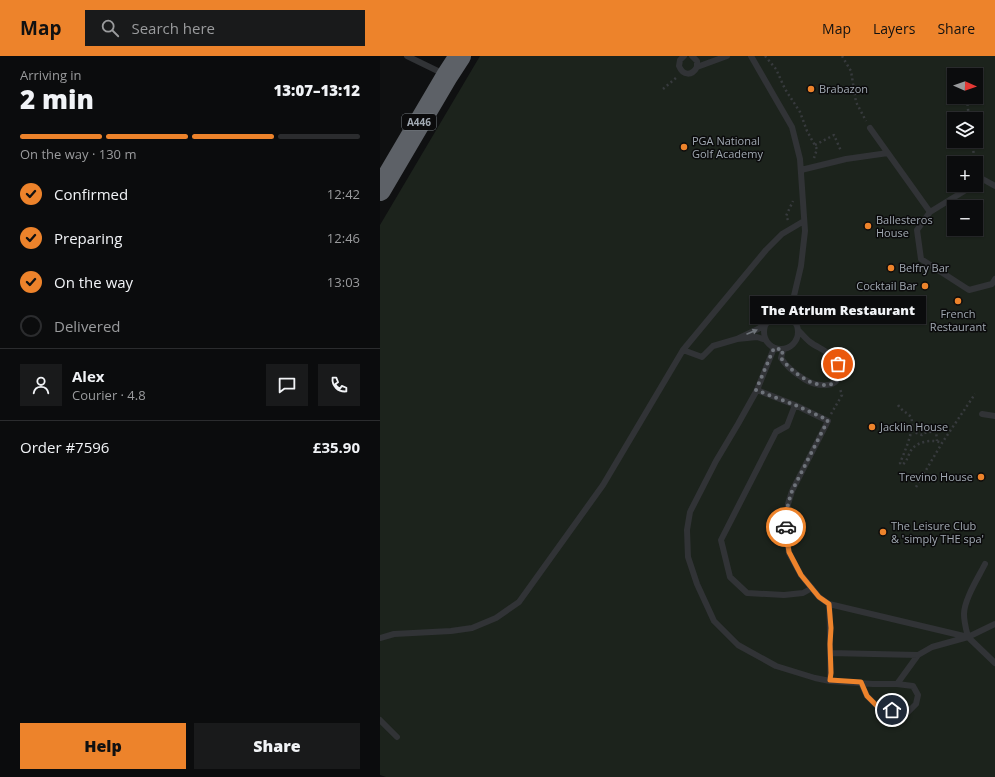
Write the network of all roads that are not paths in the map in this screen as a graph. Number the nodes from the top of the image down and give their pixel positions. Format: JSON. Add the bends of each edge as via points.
{"nodes":[{"id":1,"x":407,"y":56,"type":"edge"},
{"id":2,"x":460,"y":56,"type":"edge"},
{"id":3,"x":684,"y":56,"type":"edge"},
{"id":4,"x":692,"y":56,"type":"edge"},
{"id":5,"x":727,"y":56,"type":"edge"},
{"id":6,"x":751,"y":56,"type":"edge"},
{"id":7,"x":698,"y":68,"type":"junction"},
{"id":8,"x":447,"y":76,"type":"junction"},
{"id":9,"x":870,"y":128,"type":"road end"},
{"id":10,"x":888,"y":153,"type":"junction"},
{"id":11,"x":801,"y":170,"type":"junction"},
{"id":12,"x":983,"y":179,"type":"edge"},
{"id":13,"x":995,"y":186,"type":"edge"},
{"id":14,"x":380,"y":190,"type":"edge"},
{"id":15,"x":962,"y":192,"type":"edge"},
{"id":16,"x":922,"y":201,"type":"junction"},
{"id":17,"x":938,"y":206,"type":"junction"},
{"id":18,"x":930,"y":212,"type":"junction"},
{"id":19,"x":804,"y":221,"type":"junction"},
{"id":20,"x":995,"y":279,"type":"edge"},
{"id":21,"x":789,"y":317,"type":"junction"},
{"id":22,"x":767,"y":323,"type":"junction"},
{"id":23,"x":799,"y":331,"type":"junction"},
{"id":24,"x":737,"y":339,"type":"junction"},
{"id":25,"x":766,"y":340,"type":"junction"},
{"id":26,"x":774,"y":348,"type":"junction"},
{"id":27,"x":683,"y":350,"type":"junction"},
{"id":28,"x":783,"y":350,"type":"junction"},
{"id":29,"x":756,"y":390,"type":"junction"},
{"id":30,"x":795,"y":405,"type":"junction"},
{"id":31,"x":982,"y":414,"type":"dead end"},
{"id":32,"x":995,"y":416,"type":"edge"},
{"id":33,"x":985,"y":564,"type":"dead end"},
{"id":34,"x":812,"y":588,"type":"junction"},
{"id":35,"x":829,"y":604,"type":"junction"},
{"id":36,"x":995,"y":624,"type":"edge"},
{"id":37,"x":968,"y":636,"type":"junction"},
{"id":38,"x":380,"y":638,"type":"edge"},
{"id":39,"x":830,"y":653,"type":"junction"},
{"id":40,"x":918,"y":655,"type":"junction"},
{"id":41,"x":995,"y":663,"type":"edge"},
{"id":42,"x":830,"y":680,"type":"junction"},
{"id":43,"x":861,"y":682,"type":"junction"},
{"id":44,"x":897,"y":684,"type":"junction"},
{"id":45,"x":380,"y":720,"type":"edge"},
{"id":46,"x":397,"y":736,"type":"dead end"}],
"edges":[{"from":1,"to":8,"type":"lane"},
{"from":2,"to":8,"type":"highway","number":"A446"},
{"from":3,"to":7,"type":"lane","via":[[679,63],[682,72],[691,74]]},
{"from":4,"to":7,"type":"lane","via":[[697,61]]},
{"from":5,"to":7,"type":"lane"},
{"from":6,"to":11,"type":"lane","via":[[792,127]]},
{"from":8,"to":14,"type":"highway","number":"A446"},
{"from":9,"to":10,"type":"lane"},
{"from":10,"to":11,"type":"lane","via":[[846,159]]},
{"from":10,"to":16,"type":"lane"},
{"from":11,"to":19,"type":"lane"},
{"from":12,"to":13,"type":"lane"},
{"from":15,"to":17,"type":"lane"},
{"from":16,"to":17,"type":"lane"},
{"from":16,"to":18,"type":"lane"},
{"from":17,"to":18,"type":"lane"},
{"from":18,"to":20,"type":"lane","via":[[917,230],[921,259],[970,290],[992,284]]},
{"from":19,"to":21,"type":"lane","via":[[801,266]]},
{"from":19,"to":27,"type":"lane","via":[[782,234],[766,250]]},
{"from":21,"to":22,"type":"lane","via":[[778,316]]},
{"from":21,"to":23,"type":"lane","via":[[797,324]]},
{"from":24,"to":22,"type":"lane","one_way":true},
{"from":22,"to":25,"type":"lane","via":[[764,331]]},
{"from":23,"to":28,"type":"lane","via":[[794,344]]},
{"from":23,"to":28,"type":"lane","via":[[825,350],[838,364],[837,380],[827,385],[810,382],[784,363],[781,358]]},
{"from":24,"to":25,"type":"lane","via":[[757,337]]},
{"from":24,"to":27,"type":"lane","via":[[713,346],[702,357]]},
{"from":25,"to":26,"type":"lane"},
{"from":26,"to":28,"type":"lane"},
{"from":26,"to":29,"type":"lane"},
{"from":27,"to":38,"type":"lane","via":[[603,485],[519,602],[496,618],[472,628],[394,634]]},
{"from":29,"to":30,"type":"lane"},
{"from":29,"to":42,"type":"lane","via":[[690,512],[687,530],[688,557],[714,621],[738,645],[776,666]]},
{"from":30,"to":34,"type":"lane","via":[[828,420],[792,491],[786,519],[789,552],[801,575]]},
{"from":30,"to":34,"type":"lane","via":[[787,426],[776,432],[722,540],[730,577],[747,593],[784,595],[803,593]]},
{"from":31,"to":32,"type":"lane"},
{"from":33,"to":37,"type":"lane","via":[[965,603]]},
{"from":34,"to":35,"type":"lane"},
{"from":35,"to":37,"type":"lane"},
{"from":35,"to":39,"type":"lane"},
{"from":36,"to":37,"type":"lane"},
{"from":37,"to":40,"type":"lane","via":[[932,647]]},
{"from":37,"to":41,"type":"lane"},
{"from":39,"to":40,"type":"lane"},
{"from":39,"to":42,"type":"lane"},
{"from":40,"to":44,"type":"lane"},
{"from":42,"to":43,"type":"lane"},
{"from":43,"to":44,"type":"lane"},
{"from":43,"to":44,"type":"lane","via":[[867,696],[877,706],[906,714],[916,704],[918,695],[913,686]]},
{"from":45,"to":46,"type":"lane"}]}
